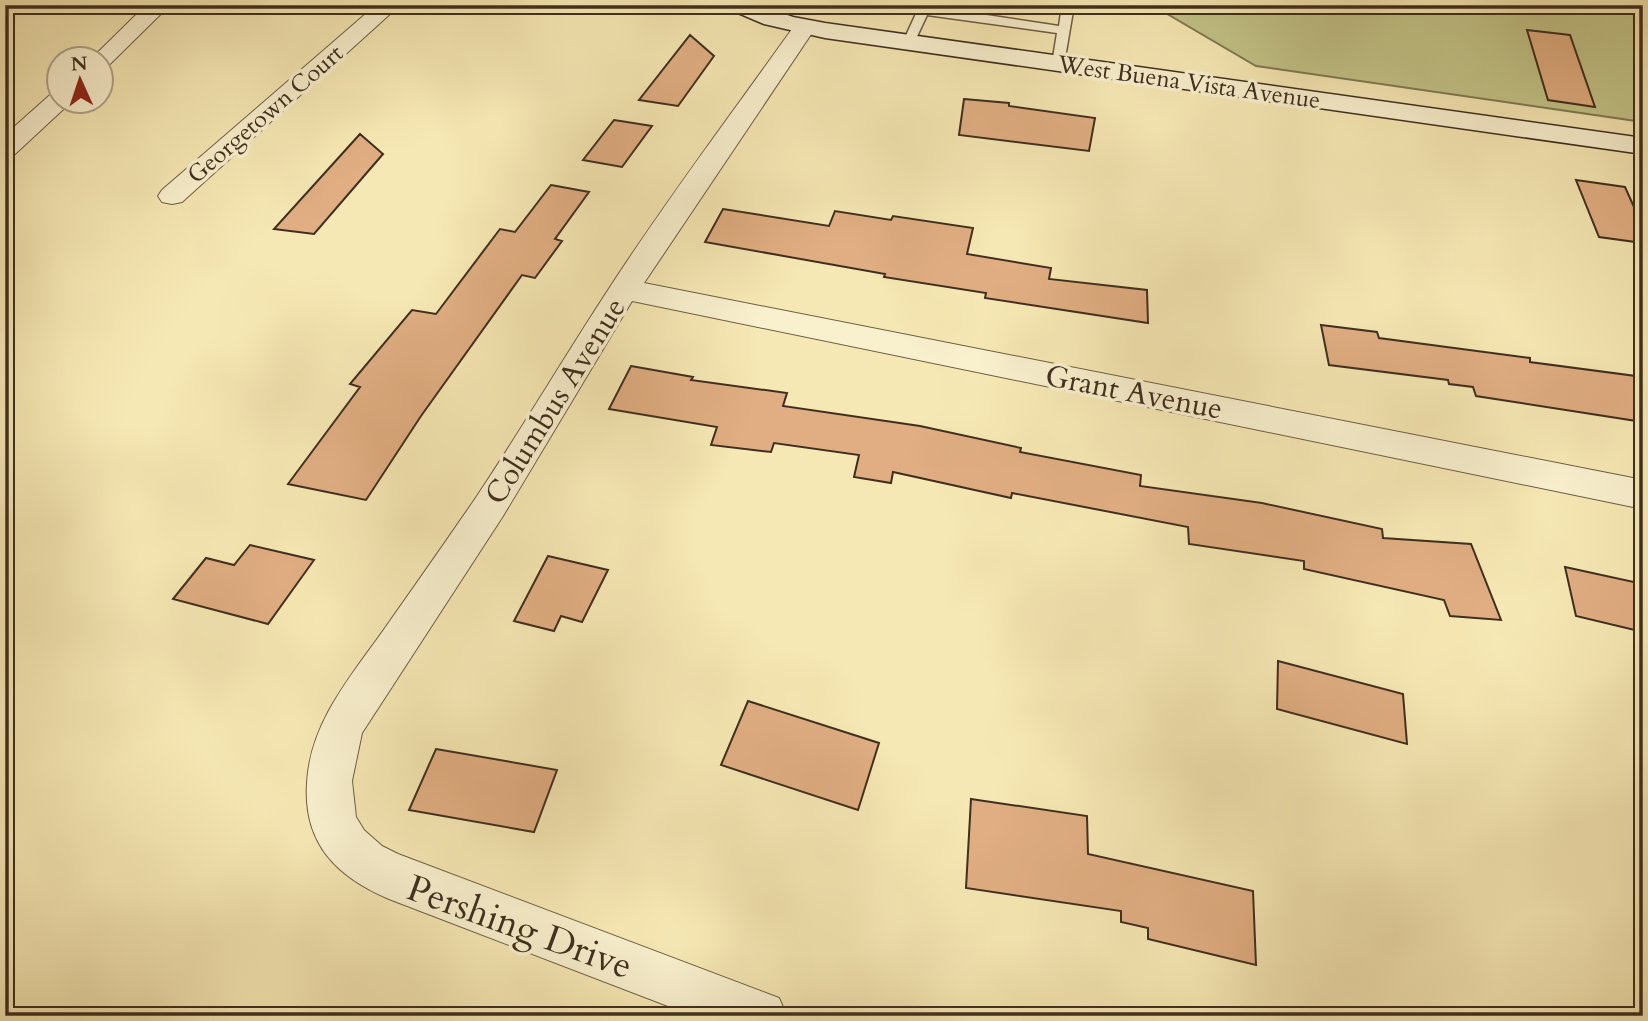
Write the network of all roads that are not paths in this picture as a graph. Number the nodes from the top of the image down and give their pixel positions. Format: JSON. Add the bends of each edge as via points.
{"nodes":[{"id":1,"x":159,"y":5,"type":"edge"},
{"id":2,"x":389,"y":5,"type":"edge"},
{"id":3,"x":739,"y":5,"type":"edge"},
{"id":4,"x":998,"y":5,"type":"edge"},
{"id":5,"x":1068,"y":5,"type":"edge"},
{"id":6,"x":925,"y":8,"type":"edge"},
{"id":7,"x":993,"y":21,"type":"junction"},
{"id":8,"x":805,"y":27,"type":"junction"},
{"id":9,"x":1062,"y":30,"type":"junction"},
{"id":10,"x":909,"y":42,"type":"junction"},
{"id":11,"x":116,"y":46,"type":"edge"},
{"id":12,"x":1058,"y":64,"type":"junction"},
{"id":13,"x":46,"y":112,"type":"edge"},
{"id":14,"x":1643,"y":146,"type":"edge"},
{"id":15,"x":5,"y":149,"type":"edge"},
{"id":16,"x":172,"y":196,"type":"dead end"},
{"id":17,"x":624,"y":289,"type":"junction"},
{"id":18,"x":1643,"y":495,"type":"edge"},
{"id":19,"x":327,"y":785,"type":"joint"},
{"id":20,"x":761,"y":1016,"type":"edge"}],
"edges":[{"from":1,"to":11,"type":"street"},
{"from":2,"to":16,"type":"street","name":"Georgetown Court"},
{"from":3,"to":8,"type":"street","name":"West Buena Vista Avenue"},
{"from":4,"to":7,"type":"lane"},
{"from":5,"to":9,"type":"lane"},
{"from":6,"to":7,"type":"lane"},
{"from":6,"to":10,"type":"lane"},
{"from":7,"to":9,"type":"lane"},
{"from":8,"to":10,"type":"street","name":"West Buena Vista Avenue"},
{"from":8,"to":17,"type":"street","name":"Columbus Avenue"},
{"from":9,"to":12,"type":"lane"},
{"from":10,"to":12,"type":"street","name":"West Buena Vista Avenue"},
{"from":12,"to":14,"type":"street","name":"West Buena Vista Avenue"},
{"from":13,"to":15,"type":"street"},
{"from":17,"to":18,"type":"street","name":"Grant Avenue"},
{"from":17,"to":19,"type":"street","name":"Columbus Avenue","via":[[490,506],[343,724],[331,754]]},
{"from":19,"to":20,"type":"street","name":"Pershing Drive","via":[[331,815],[343,841],[363,864]]}]}
